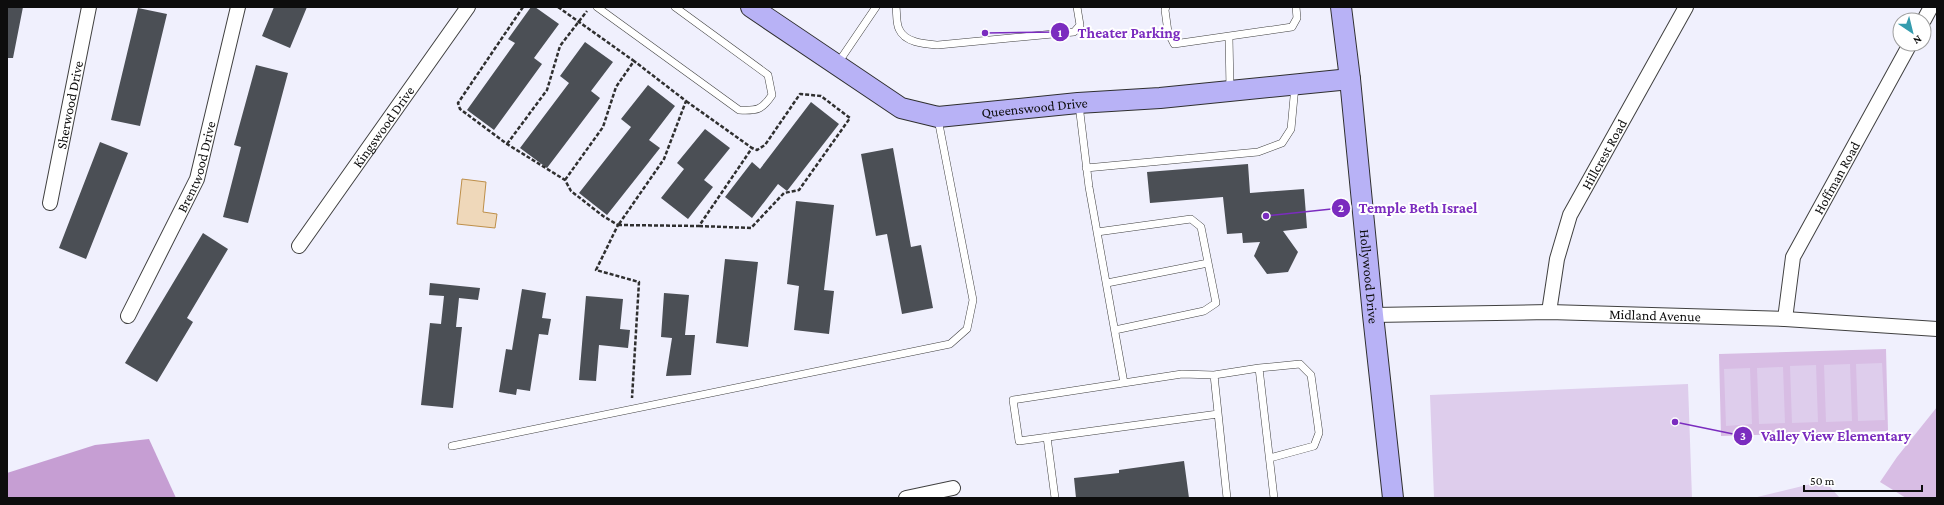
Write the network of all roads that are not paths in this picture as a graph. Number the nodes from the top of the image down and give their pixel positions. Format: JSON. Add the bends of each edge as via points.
{"nodes":[{"id":1,"x":89,"y":7,"type":"edge"},
{"id":2,"x":238,"y":7,"type":"edge"},
{"id":3,"x":468,"y":7,"type":"edge"},
{"id":4,"x":597,"y":7,"type":"edge"},
{"id":5,"x":675,"y":7,"type":"edge"},
{"id":6,"x":751,"y":7,"type":"edge"},
{"id":7,"x":876,"y":7,"type":"edge"},
{"id":8,"x":896,"y":7,"type":"edge"},
{"id":9,"x":1077,"y":7,"type":"edge"},
{"id":10,"x":1166,"y":7,"type":"edge"},
{"id":11,"x":1296,"y":7,"type":"edge"},
{"id":12,"x":1341,"y":7,"type":"edge"},
{"id":13,"x":1686,"y":7,"type":"edge"},
{"id":14,"x":1229,"y":37,"type":"junction"},
{"id":15,"x":1906,"y":52,"type":"edge"},
{"id":16,"x":836,"y":66,"type":"junction"},
{"id":17,"x":1350,"y":79,"type":"junction"},
{"id":18,"x":1296,"y":85,"type":"junction"},
{"id":19,"x":1230,"y":91,"type":"junction"},
{"id":20,"x":1078,"y":102,"type":"junction"},
{"id":21,"x":938,"y":117,"type":"junction"},
{"id":22,"x":1086,"y":168,"type":"junction"},
{"id":23,"x":50,"y":204,"type":"dead end"},
{"id":24,"x":1097,"y":232,"type":"junction"},
{"id":25,"x":299,"y":246,"type":"dead end"},
{"id":26,"x":1208,"y":263,"type":"junction"},
{"id":27,"x":1107,"y":283,"type":"junction"},
{"id":28,"x":1549,"y":312,"type":"junction"},
{"id":29,"x":1373,"y":315,"type":"junction"},
{"id":30,"x":128,"y":316,"type":"dead end"},
{"id":31,"x":1785,"y":319,"type":"junction"},
{"id":32,"x":1937,"y":329,"type":"edge"},
{"id":33,"x":1115,"y":330,"type":"junction"},
{"id":34,"x":1259,"y":368,"type":"junction"},
{"id":35,"x":1214,"y":375,"type":"junction"},
{"id":36,"x":1124,"y":383,"type":"junction"},
{"id":37,"x":1218,"y":414,"type":"junction"},
{"id":38,"x":1047,"y":437,"type":"junction"},
{"id":39,"x":452,"y":446,"type":"dead end"},
{"id":40,"x":1270,"y":458,"type":"junction"},
{"id":41,"x":953,"y":488,"type":"dead end"},
{"id":42,"x":906,"y":498,"type":"edge"},
{"id":43,"x":1055,"y":498,"type":"edge"},
{"id":44,"x":1227,"y":498,"type":"edge"},
{"id":45,"x":1274,"y":498,"type":"edge"},
{"id":46,"x":1393,"y":498,"type":"edge"}],
"edges":[{"from":1,"to":23,"type":"street","name":"Sherwood Drive"},
{"from":2,"to":30,"type":"street","name":"Brentwood Drive","via":[[197,179]]},
{"from":3,"to":25,"type":"street","name":"Kingswood Drive"},
{"from":4,"to":5,"type":"lane","via":[[739,110],[752,111],[764,106],[772,95],[768,75]]},
{"from":6,"to":16,"type":"street","name":"Queenswood Drive"},
{"from":7,"to":16,"type":"lane"},
{"from":8,"to":9,"type":"lane","via":[[899,29],[907,38],[920,43],[938,45],[1074,32],[1080,25]]},
{"from":10,"to":14,"type":"lane","via":[[1168,32],[1174,44]]},
{"from":11,"to":14,"type":"lane","via":[[1297,18],[1292,27]]},
{"from":12,"to":17,"type":"street","name":"Hollywood Drive"},
{"from":13,"to":28,"type":"street","name":"Hillcrest Road","via":[[1570,215],[1557,259]]},
{"from":14,"to":19,"type":"lane"},
{"from":15,"to":31,"type":"street","name":"Hoffman Road","via":[[1793,257]]},
{"from":16,"to":21,"type":"street","name":"Queenswood Drive","via":[[901,108]]},
{"from":17,"to":18,"type":"street","name":"Queenswood Drive"},
{"from":17,"to":29,"type":"street","name":"Hollywood Drive"},
{"from":18,"to":19,"type":"street","name":"Queenswood Drive"},
{"from":18,"to":22,"type":"lane","via":[[1291,129],[1282,143],[1258,152]]},
{"from":19,"to":20,"type":"street","name":"Queenswood Drive"},
{"from":20,"to":21,"type":"street","name":"Queenswood Drive"},
{"from":20,"to":22,"type":"lane"},
{"from":21,"to":39,"type":"lane","via":[[973,300],[968,329],[950,344]]},
{"from":22,"to":24,"type":"lane"},
{"from":24,"to":26,"type":"lane","via":[[1191,219],[1201,227]]},
{"from":24,"to":27,"type":"lane"},
{"from":26,"to":27,"type":"lane"},
{"from":26,"to":33,"type":"lane","via":[[1216,303],[1204,311]]},
{"from":27,"to":33,"type":"lane"},
{"from":28,"to":29,"type":"street","name":"Midland Avenue"},
{"from":28,"to":31,"type":"street","name":"Midland Avenue"},
{"from":29,"to":46,"type":"street","name":"Hollywood Drive"},
{"from":31,"to":32,"type":"street","name":"Midland Avenue"},
{"from":33,"to":36,"type":"lane"},
{"from":34,"to":35,"type":"lane"},
{"from":34,"to":40,"type":"lane"},
{"from":34,"to":40,"type":"lane","via":[[1300,364],[1311,376],[1319,433],[1314,446]]},
{"from":35,"to":36,"type":"lane","via":[[1182,374]]},
{"from":35,"to":37,"type":"lane"},
{"from":36,"to":38,"type":"lane","via":[[1012,400],[1019,441]]},
{"from":37,"to":38,"type":"lane"},
{"from":37,"to":44,"type":"lane"},
{"from":38,"to":43,"type":"lane"},
{"from":40,"to":45,"type":"lane"},
{"from":41,"to":42,"type":"street"}]}
